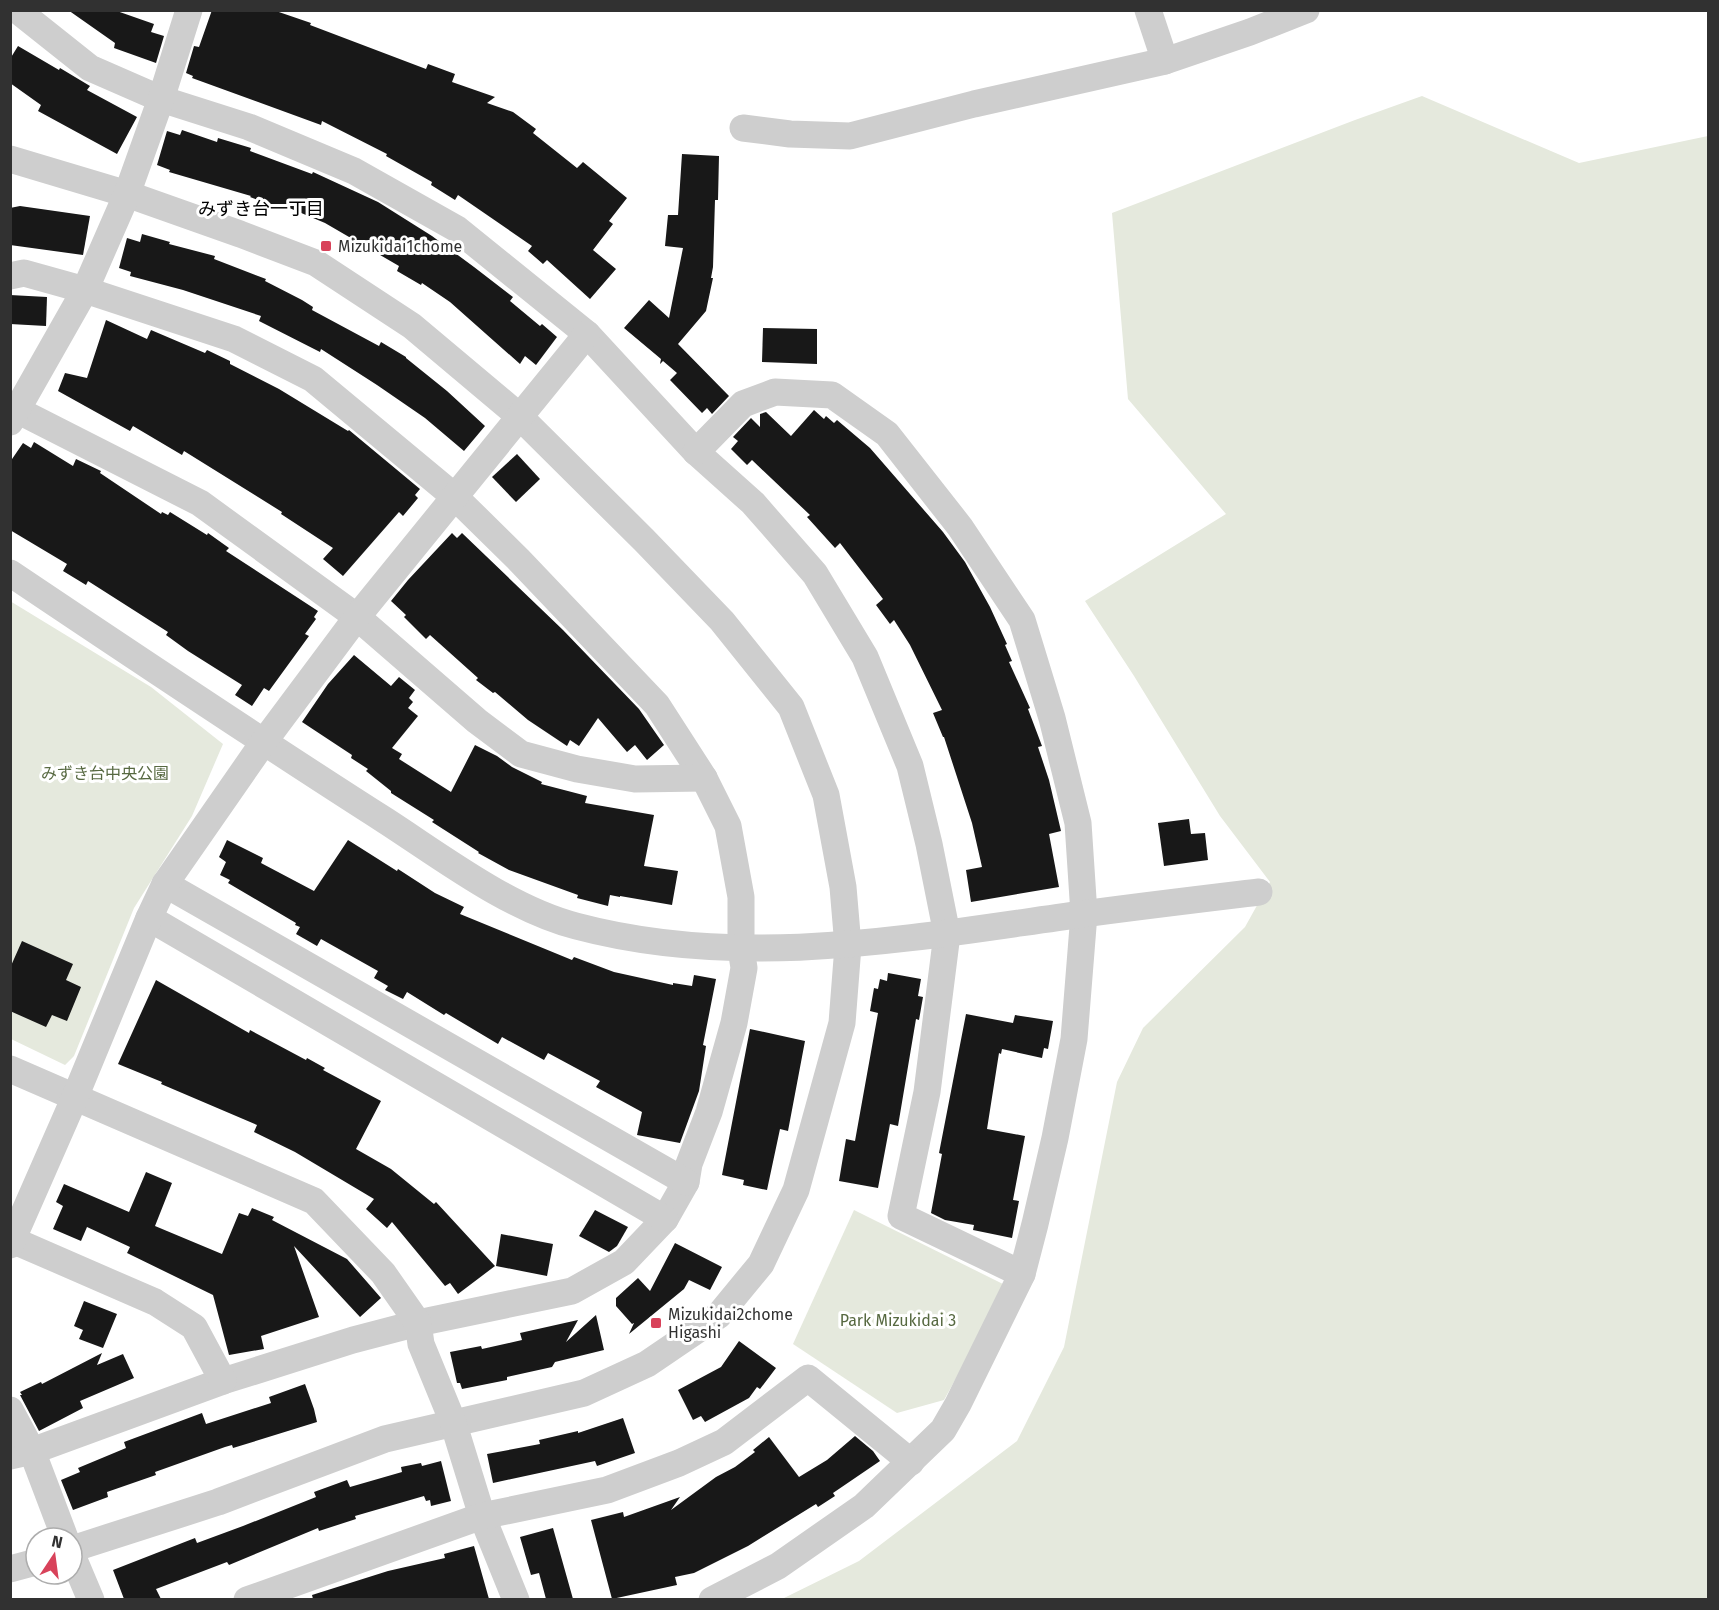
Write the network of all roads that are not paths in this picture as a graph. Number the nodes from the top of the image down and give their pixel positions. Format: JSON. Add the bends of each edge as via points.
{"nodes":[{"id":1,"x":17,"y":10,"type":"edge"},
{"id":2,"x":189,"y":10,"type":"edge"},
{"id":3,"x":1148,"y":10,"type":"edge"},
{"id":4,"x":1306,"y":10,"type":"edge"},
{"id":5,"x":1165,"y":61,"type":"junction"},
{"id":6,"x":161,"y":99,"type":"junction"},
{"id":7,"x":743,"y":128,"type":"dead end"},
{"id":8,"x":10,"y":159,"type":"edge"},
{"id":9,"x":127,"y":194,"type":"junction"},
{"id":10,"x":10,"y":276,"type":"edge"},
{"id":11,"x":85,"y":290,"type":"junction"},
{"id":12,"x":587,"y":334,"type":"junction"},
{"id":13,"x":14,"y":416,"type":"edge"},
{"id":14,"x":519,"y":416,"type":"junction"},
{"id":15,"x":696,"y":452,"type":"junction"},
{"id":16,"x":455,"y":497,"type":"junction"},
{"id":17,"x":10,"y":573,"type":"edge"},
{"id":18,"x":357,"y":617,"type":"junction"},
{"id":19,"x":263,"y":743,"type":"junction"},
{"id":20,"x":704,"y":778,"type":"junction"},
{"id":21,"x":165,"y":884,"type":"junction"},
{"id":22,"x":1259,"y":892,"type":"dead end"},
{"id":23,"x":1084,"y":914,"type":"junction"},
{"id":24,"x":149,"y":918,"type":"junction"},
{"id":25,"x":946,"y":934,"type":"junction"},
{"id":26,"x":848,"y":946,"type":"junction"},
{"id":27,"x":741,"y":948,"type":"junction"},
{"id":28,"x":10,"y":1069,"type":"edge"},
{"id":29,"x":75,"y":1097,"type":"junction"},
{"id":30,"x":686,"y":1182,"type":"junction"},
{"id":31,"x":665,"y":1219,"type":"junction"},
{"id":32,"x":12,"y":1242,"type":"edge"},
{"id":33,"x":1022,"y":1274,"type":"junction"},
{"id":34,"x":418,"y":1323,"type":"junction"},
{"id":35,"x":223,"y":1381,"type":"junction"},
{"id":36,"x":10,"y":1410,"type":"edge"},
{"id":37,"x":453,"y":1422,"type":"junction"},
{"id":38,"x":21,"y":1453,"type":"edge"},
{"id":39,"x":911,"y":1462,"type":"junction"},
{"id":40,"x":482,"y":1516,"type":"junction"},
{"id":41,"x":59,"y":1526,"type":"edge"},
{"id":42,"x":84,"y":1545,"type":"edge"},
{"id":43,"x":84,"y":1583,"type":"edge"},
{"id":44,"x":91,"y":1599,"type":"edge"},
{"id":45,"x":247,"y":1599,"type":"edge"},
{"id":46,"x":516,"y":1599,"type":"edge"},
{"id":47,"x":712,"y":1599,"type":"edge"}],
"edges":[{"from":1,"to":6,"type":"street","via":[[90,68]]},
{"from":2,"to":6,"type":"street"},
{"from":3,"to":5,"type":"street"},
{"from":4,"to":5,"type":"street"},
{"from":5,"to":7,"type":"street","via":[[850,136]]},
{"from":6,"to":9,"type":"street"},
{"from":6,"to":12,"type":"street","via":[[249,127],[354,171],[458,229]]},
{"from":8,"to":9,"type":"street"},
{"from":9,"to":11,"type":"street"},
{"from":9,"to":14,"type":"street","via":[[316,263],[412,326]]},
{"from":10,"to":11,"type":"street","via":[[24,273]]},
{"from":11,"to":13,"type":"street"},
{"from":11,"to":16,"type":"street","via":[[234,339],[313,379]]},
{"from":12,"to":14,"type":"street"},
{"from":12,"to":15,"type":"street"},
{"from":13,"to":18,"type":"street","via":[[200,503]]},
{"from":14,"to":16,"type":"street"},
{"from":14,"to":26,"type":"street","via":[[722,621],[791,707],[826,795],[843,887]]},
{"from":15,"to":23,"type":"street","via":[[743,404],[775,392],[832,395],[887,434],[960,527],[1022,620],[1078,823]]},
{"from":15,"to":25,"type":"street","via":[[753,503],[815,574],[865,657],[910,766]]},
{"from":16,"to":18,"type":"street"},
{"from":16,"to":20,"type":"street","via":[[657,705]]},
{"from":17,"to":19,"type":"street"},
{"from":18,"to":19,"type":"street"},
{"from":18,"to":20,"type":"street","via":[[521,754],[635,779]]},
{"from":19,"to":21,"type":"street"},
{"from":19,"to":27,"type":"street","via":[[508,899],[572,925],[632,940]]},
{"from":20,"to":27,"type":"street","via":[[728,826],[741,897]]},
{"from":21,"to":24,"type":"street"},
{"from":21,"to":30,"type":"street"},
{"from":22,"to":23,"type":"street"},
{"from":23,"to":25,"type":"street"},
{"from":23,"to":33,"type":"street","via":[[1074,1039]]},
{"from":24,"to":29,"type":"street"},
{"from":24,"to":31,"type":"street"},
{"from":25,"to":26,"type":"street"},
{"from":25,"to":33,"type":"street","via":[[927,1092],[901,1216]]},
{"from":26,"to":27,"type":"street"},
{"from":26,"to":37,"type":"street","via":[[842,1023],[796,1191],[761,1264],[719,1315],[647,1364],[584,1393]]},
{"from":27,"to":30,"type":"street","via":[[744,968],[734,1023]]},
{"from":28,"to":29,"type":"street"},
{"from":29,"to":32,"type":"street"},
{"from":29,"to":34,"type":"street","via":[[314,1201],[382,1273]]},
{"from":30,"to":31,"type":"street"},
{"from":31,"to":34,"type":"street","via":[[624,1262],[572,1291]]},
{"from":32,"to":35,"type":"street","via":[[155,1302],[194,1327]]},
{"from":33,"to":39,"type":"street","via":[[948,1422]]},
{"from":34,"to":35,"type":"street"},
{"from":34,"to":37,"type":"street","via":[[421,1344]]},
{"from":35,"to":38,"type":"street"},
{"from":36,"to":38,"type":"street"},
{"from":37,"to":40,"type":"street"},
{"from":37,"to":42,"type":"street","via":[[385,1439],[218,1502]]},
{"from":38,"to":41,"type":"street"},
{"from":39,"to":40,"type":"street","via":[[808,1378],[724,1442],[679,1463],[607,1490]]},
{"from":39,"to":47,"type":"street","via":[[864,1506],[778,1566]]},
{"from":40,"to":45,"type":"street"},
{"from":40,"to":46,"type":"street"},
{"from":43,"to":44,"type":"street"}]}
